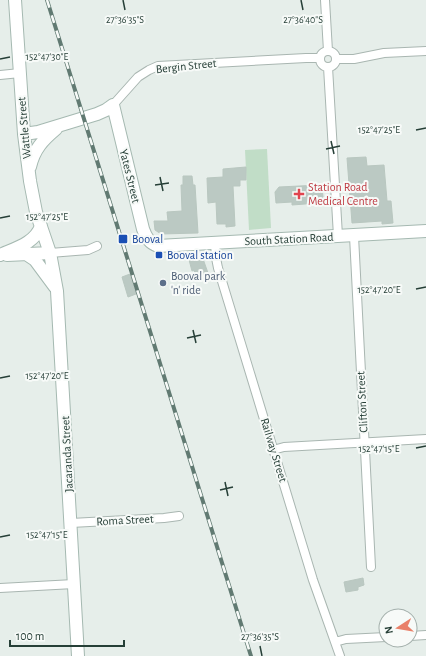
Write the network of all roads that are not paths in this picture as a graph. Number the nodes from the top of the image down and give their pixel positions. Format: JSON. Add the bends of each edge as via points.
{"nodes":[{"id":1,"x":15,"y":0,"type":"edge"},
{"id":2,"x":325,"y":0,"type":"edge"},
{"id":3,"x":328,"y":51,"type":"junction"},
{"id":4,"x":426,"y":51,"type":"edge"},
{"id":5,"x":319,"y":58,"type":"junction"},
{"id":6,"x":336,"y":59,"type":"junction"},
{"id":7,"x":328,"y":67,"type":"junction"},
{"id":8,"x":20,"y":74,"type":"junction"},
{"id":9,"x":0,"y":75,"type":"edge"},
{"id":10,"x":112,"y":105,"type":"junction"},
{"id":11,"x":59,"y":126,"type":"junction"},
{"id":12,"x":24,"y":134,"type":"junction"},
{"id":13,"x":28,"y":172,"type":"junction"},
{"id":14,"x":41,"y":226,"type":"junction"},
{"id":15,"x":426,"y":231,"type":"edge"},
{"id":16,"x":338,"y":236,"type":"junction"},
{"id":17,"x":354,"y":236,"type":"junction"},
{"id":18,"x":215,"y":243,"type":"junction"},
{"id":19,"x":153,"y":244,"type":"joint"},
{"id":20,"x":97,"y":246,"type":"dead end"},
{"id":21,"x":50,"y":253,"type":"junction"},
{"id":22,"x":26,"y":254,"type":"junction"},
{"id":23,"x":0,"y":255,"type":"edge"},
{"id":24,"x":57,"y":291,"type":"junction"},
{"id":25,"x":426,"y":439,"type":"edge"},
{"id":26,"x":365,"y":443,"type":"junction"},
{"id":27,"x":273,"y":450,"type":"junction"},
{"id":28,"x":179,"y":516,"type":"dead end"},
{"id":29,"x":71,"y":523,"type":"junction"},
{"id":30,"x":371,"y":568,"type":"dead end"},
{"id":31,"x":74,"y":584,"type":"junction"},
{"id":32,"x":0,"y":588,"type":"edge"},
{"id":33,"x":378,"y":637,"type":"edge"},
{"id":34,"x":335,"y":642,"type":"junction"},
{"id":35,"x":78,"y":656,"type":"edge"},
{"id":36,"x":340,"y":656,"type":"edge"}],
"edges":[{"from":1,"to":8,"type":"street","name":"Wattle Street"},
{"from":2,"to":3,"type":"street"},
{"from":3,"to":5,"type":"street","via":[[322,53]]},
{"from":3,"to":6,"type":"street","via":[[334,53]]},
{"from":4,"to":6,"type":"street"},
{"from":5,"to":7,"type":"street","via":[[322,65]]},
{"from":5,"to":10,"type":"street","name":"Bergin Street","via":[[158,66],[138,77]]},
{"from":6,"to":7,"type":"street","via":[[334,64]]},
{"from":7,"to":16,"type":"street"},
{"from":8,"to":9,"type":"street"},
{"from":8,"to":12,"type":"street","name":"Wattle Street"},
{"from":10,"to":11,"type":"street","name":"Bergin Street","via":[[97,114]]},
{"from":10,"to":19,"type":"street","name":"Yates Street","via":[[143,229]]},
{"from":11,"to":12,"type":"street","name":"Bergin Street"},
{"from":11,"to":13,"type":"street","via":[[38,146]]},
{"from":12,"to":13,"type":"street","name":"Wattle Street"},
{"from":13,"to":14,"type":"street","name":"Wattle Street"},
{"from":14,"to":21,"type":"street","name":"Wattle Street"},
{"from":14,"to":23,"type":"street","via":[[35,237],[22,246]]},
{"from":15,"to":17,"type":"street","name":"South Station Road"},
{"from":16,"to":17,"type":"street","name":"South Station Road"},
{"from":16,"to":18,"type":"street","name":"South Station Road"},
{"from":17,"to":26,"type":"street","name":"Clifton Street"},
{"from":18,"to":19,"type":"street","name":"South Station Road","via":[[160,246]]},
{"from":18,"to":27,"type":"street","name":"Railway Street","via":[[218,268]]},
{"from":20,"to":21,"type":"street","via":[[88,250]]},
{"from":21,"to":22,"type":"street"},
{"from":21,"to":24,"type":"street","name":"Jacaranda Street"},
{"from":22,"to":23,"type":"street"},
{"from":22,"to":24,"type":"street","via":[[35,260]]},
{"from":24,"to":29,"type":"street","name":"Jacaranda Street"},
{"from":25,"to":26,"type":"street"},
{"from":26,"to":27,"type":"street","via":[[284,447]]},
{"from":26,"to":30,"type":"street","name":"Clifton Street"},
{"from":27,"to":34,"type":"street","name":"Railway Street"},
{"from":28,"to":29,"type":"street","name":"Roma Street"},
{"from":29,"to":31,"type":"street","name":"Jacaranda Street"},
{"from":31,"to":32,"type":"street"},
{"from":31,"to":35,"type":"street","name":"Jacaranda Street"},
{"from":33,"to":34,"type":"street"},
{"from":34,"to":36,"type":"street","name":"Railway Street"}]}
